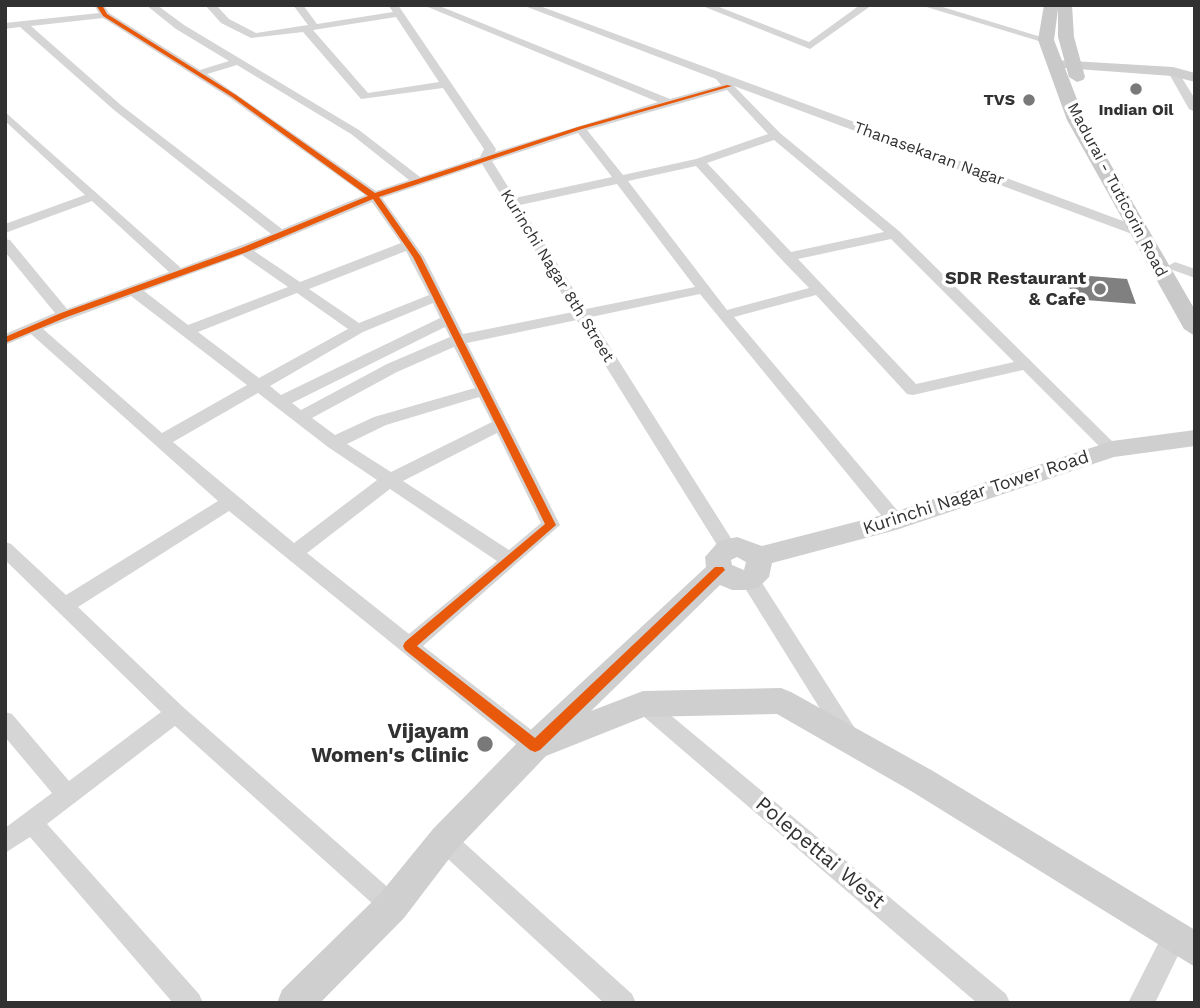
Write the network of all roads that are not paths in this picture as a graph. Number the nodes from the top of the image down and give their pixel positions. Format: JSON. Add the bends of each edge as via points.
{"nodes":[{"id":1,"x":64,"y":5,"type":"edge"},
{"id":2,"x":150,"y":5,"type":"edge"},
{"id":3,"x":210,"y":5,"type":"edge"},
{"id":4,"x":298,"y":5,"type":"edge"},
{"id":5,"x":428,"y":5,"type":"edge"},
{"id":6,"x":527,"y":5,"type":"edge"},
{"id":7,"x":705,"y":5,"type":"edge"},
{"id":8,"x":867,"y":5,"type":"edge"},
{"id":9,"x":925,"y":5,"type":"edge"},
{"id":10,"x":1051,"y":5,"type":"edge"},
{"id":11,"x":1065,"y":5,"type":"edge"},
{"id":12,"x":400,"y":9,"type":"edge"},
{"id":13,"x":102,"y":10,"type":"edge"},
{"id":14,"x":5,"y":13,"type":"edge"},
{"id":15,"x":75,"y":19,"type":"junction"},
{"id":16,"x":14,"y":25,"type":"edge"},
{"id":17,"x":310,"y":28,"type":"junction"},
{"id":18,"x":1046,"y":40,"type":"junction"},
{"id":19,"x":240,"y":61,"type":"junction"},
{"id":20,"x":1063,"y":64,"type":"junction"},
{"id":21,"x":1173,"y":72,"type":"junction"},
{"id":22,"x":197,"y":74,"type":"junction"},
{"id":23,"x":1195,"y":78,"type":"edge"},
{"id":24,"x":725,"y":81,"type":"junction"},
{"id":25,"x":446,"y":84,"type":"junction"},
{"id":26,"x":672,"y":104,"type":"junction"},
{"id":27,"x":1088,"y":104,"type":"joint"},
{"id":28,"x":1195,"y":110,"type":"edge"},
{"id":29,"x":5,"y":115,"type":"edge"},
{"id":30,"x":580,"y":128,"type":"junction"},
{"id":31,"x":776,"y":135,"type":"junction"},
{"id":32,"x":485,"y":160,"type":"junction"},
{"id":33,"x":699,"y":162,"type":"junction"},
{"id":34,"x":620,"y":180,"type":"junction"},
{"id":35,"x":419,"y":181,"type":"junction"},
{"id":36,"x":93,"y":196,"type":"junction"},
{"id":37,"x":374,"y":196,"type":"junction"},
{"id":38,"x":512,"y":203,"type":"junction"},
{"id":39,"x":5,"y":229,"type":"edge"},
{"id":40,"x":1137,"y":231,"type":"junction"},
{"id":41,"x":894,"y":234,"type":"junction"},
{"id":42,"x":281,"y":235,"type":"junction"},
{"id":43,"x":5,"y":243,"type":"edge"},
{"id":44,"x":409,"y":245,"type":"junction"},
{"id":45,"x":244,"y":250,"type":"junction"},
{"id":46,"x":787,"y":257,"type":"junction"},
{"id":47,"x":1174,"y":266,"type":"junction"},
{"id":48,"x":178,"y":273,"type":"junction"},
{"id":49,"x":1195,"y":274,"type":"edge"},
{"id":50,"x":298,"y":285,"type":"junction"},
{"id":51,"x":704,"y":289,"type":"junction"},
{"id":52,"x":133,"y":290,"type":"junction"},
{"id":53,"x":818,"y":290,"type":"junction"},
{"id":54,"x":436,"y":297,"type":"junction"},
{"id":55,"x":1195,"y":297,"type":"edge"},
{"id":56,"x":64,"y":315,"type":"junction"},
{"id":57,"x":724,"y":315,"type":"junction"},
{"id":58,"x":583,"y":316,"type":"junction"},
{"id":59,"x":448,"y":320,"type":"junction"},
{"id":60,"x":32,"y":327,"type":"junction"},
{"id":61,"x":358,"y":329,"type":"junction"},
{"id":62,"x":1195,"y":329,"type":"edge"},
{"id":63,"x":189,"y":330,"type":"junction"},
{"id":64,"x":5,"y":340,"type":"edge"},
{"id":65,"x":457,"y":340,"type":"junction"},
{"id":66,"x":1026,"y":364,"type":"junction"},
{"id":67,"x":261,"y":385,"type":"junction"},
{"id":68,"x":482,"y":391,"type":"junction"},
{"id":69,"x":282,"y":401,"type":"junction"},
{"id":70,"x":302,"y":416,"type":"junction"},
{"id":71,"x":500,"y":425,"type":"junction"},
{"id":72,"x":1195,"y":438,"type":"edge"},
{"id":73,"x":161,"y":441,"type":"junction"},
{"id":74,"x":334,"y":443,"type":"junction"},
{"id":75,"x":1112,"y":449,"type":"junction"},
{"id":76,"x":388,"y":481,"type":"junction"},
{"id":77,"x":230,"y":502,"type":"junction"},
{"id":78,"x":896,"y":521,"type":"junction"},
{"id":79,"x":5,"y":549,"type":"edge"},
{"id":80,"x":293,"y":553,"type":"junction"},
{"id":81,"x":724,"y":559,"type":"junction"},
{"id":82,"x":510,"y":560,"type":"junction"},
{"id":83,"x":754,"y":569,"type":"junction"},
{"id":84,"x":66,"y":606,"type":"junction"},
{"id":85,"x":409,"y":646,"type":"junction"},
{"id":86,"x":643,"y":704,"type":"junction"},
{"id":87,"x":176,"y":713,"type":"junction"},
{"id":88,"x":5,"y":721,"type":"edge"},
{"id":89,"x":852,"y":741,"type":"junction"},
{"id":90,"x":535,"y":746,"type":"junction"},
{"id":91,"x":66,"y":795,"type":"junction"},
{"id":92,"x":30,"y":821,"type":"junction"},
{"id":93,"x":444,"y":840,"type":"junction"},
{"id":94,"x":5,"y":842,"type":"edge"},
{"id":95,"x":392,"y":906,"type":"junction"},
{"id":96,"x":1184,"y":944,"type":"edge"},
{"id":97,"x":303,"y":1000,"type":"edge"},
{"id":98,"x":190,"y":1003,"type":"edge"},
{"id":99,"x":622,"y":1003,"type":"edge"},
{"id":100,"x":997,"y":1003,"type":"edge"},
{"id":101,"x":1141,"y":1003,"type":"edge"}],
"edges":[{"from":1,"to":15,"type":"street"},
{"from":2,"to":19,"type":"street"},
{"from":3,"to":17,"type":"street","via":[[225,21],[255,36]]},
{"from":4,"to":17,"type":"street"},
{"from":5,"to":26,"type":"street"},
{"from":6,"to":24,"type":"street","name":"Thanasekaran Nagar"},
{"from":7,"to":8,"type":"street","via":[[738,13],[810,46]]},
{"from":9,"to":18,"type":"street"},
{"from":10,"to":18,"type":"main road","name":"Madurai - Tuticorin Road"},
{"from":11,"to":20,"type":"main road","name":"Madurai - Tuticorin Road"},
{"from":12,"to":17,"type":"street"},
{"from":12,"to":25,"type":"street","name":"Kurinchi Nagar 8th Street"},
{"from":13,"to":15,"type":"street"},
{"from":13,"to":22,"type":"street"},
{"from":14,"to":16,"type":"street"},
{"from":15,"to":16,"type":"street"},
{"from":16,"to":42,"type":"street"},
{"from":17,"to":25,"type":"street","via":[[365,97]]},
{"from":18,"to":20,"type":"main road","name":"Madurai - Tuticorin Road"},
{"from":19,"to":22,"type":"street"},
{"from":19,"to":35,"type":"street","via":[[355,132]]},
{"from":20,"to":21,"type":"street"},
{"from":20,"to":27,"type":"main road","name":"Madurai - Tuticorin Road"},
{"from":20,"to":40,"type":"main road","name":"Madurai - Tuticorin Road","via":[[1076,120]]},
{"from":21,"to":23,"type":"street"},
{"from":21,"to":28,"type":"street"},
{"from":22,"to":37,"type":"street"},
{"from":24,"to":26,"type":"street"},
{"from":24,"to":31,"type":"street"},
{"from":24,"to":40,"type":"street","name":"Thanasekaran Nagar"},
{"from":25,"to":32,"type":"street","name":"Kurinchi Nagar 8th Street","via":[[490,149]]},
{"from":26,"to":30,"type":"street"},
{"from":27,"to":47,"type":"main road","name":"Madurai - Tuticorin Road"},
{"from":29,"to":36,"type":"street"},
{"from":30,"to":32,"type":"street"},
{"from":30,"to":34,"type":"street"},
{"from":31,"to":33,"type":"street"},
{"from":31,"to":41,"type":"street"},
{"from":32,"to":35,"type":"street"},
{"from":32,"to":38,"type":"street","name":"Kurinchi Nagar 8th Street"},
{"from":33,"to":34,"type":"street"},
{"from":33,"to":46,"type":"street"},
{"from":34,"to":38,"type":"street"},
{"from":34,"to":51,"type":"street"},
{"from":35,"to":37,"type":"street"},
{"from":36,"to":39,"type":"street"},
{"from":36,"to":48,"type":"street"},
{"from":37,"to":42,"type":"street"},
{"from":37,"to":44,"type":"street"},
{"from":38,"to":58,"type":"street","name":"Kurinchi Nagar 8th Street"},
{"from":40,"to":62,"type":"main road","name":"Madurai - Tuticorin Road"},
{"from":41,"to":46,"type":"street"},
{"from":41,"to":66,"type":"street"},
{"from":42,"to":45,"type":"street"},
{"from":43,"to":56,"type":"street"},
{"from":44,"to":50,"type":"street"},
{"from":44,"to":54,"type":"street"},
{"from":45,"to":48,"type":"street"},
{"from":45,"to":50,"type":"street"},
{"from":46,"to":53,"type":"street"},
{"from":47,"to":49,"type":"street"},
{"from":47,"to":55,"type":"main road","name":"Madurai - Tuticorin Road"},
{"from":48,"to":52,"type":"street"},
{"from":50,"to":61,"type":"street"},
{"from":50,"to":63,"type":"street"},
{"from":51,"to":57,"type":"street"},
{"from":51,"to":58,"type":"street"},
{"from":52,"to":56,"type":"street"},
{"from":52,"to":63,"type":"street"},
{"from":53,"to":57,"type":"street"},
{"from":53,"to":66,"type":"street","via":[[913,390]]},
{"from":54,"to":59,"type":"street"},
{"from":54,"to":61,"type":"street"},
{"from":56,"to":60,"type":"street"},
{"from":57,"to":78,"type":"street"},
{"from":58,"to":65,"type":"street"},
{"from":58,"to":81,"type":"street","name":"Kurinchi Nagar 8th Street"},
{"from":59,"to":65,"type":"street"},
{"from":59,"to":69,"type":"street"},
{"from":60,"to":64,"type":"street"},
{"from":60,"to":73,"type":"street"},
{"from":61,"to":67,"type":"street"},
{"from":63,"to":67,"type":"street"},
{"from":65,"to":68,"type":"street"},
{"from":65,"to":70,"type":"street"},
{"from":66,"to":75,"type":"street"},
{"from":67,"to":69,"type":"street"},
{"from":67,"to":73,"type":"street"},
{"from":68,"to":71,"type":"street"},
{"from":68,"to":74,"type":"street","via":[[380,421]]},
{"from":69,"to":70,"type":"street"},
{"from":70,"to":74,"type":"street"},
{"from":71,"to":76,"type":"street"},
{"from":71,"to":82,"type":"street","via":[[551,525]]},
{"from":72,"to":75,"type":"street","name":"Kurinchi Nagar Tower Road"},
{"from":73,"to":77,"type":"street"},
{"from":74,"to":76,"type":"street"},
{"from":75,"to":78,"type":"street","name":"Kurinchi Nagar Tower Road"},
{"from":76,"to":80,"type":"street"},
{"from":76,"to":82,"type":"street"},
{"from":77,"to":80,"type":"street"},
{"from":77,"to":84,"type":"street"},
{"from":78,"to":83,"type":"street","name":"Kurinchi Nagar Tower Road"},
{"from":79,"to":84,"type":"street"},
{"from":80,"to":85,"type":"street"},
{"from":81,"to":83,"type":"street","via":[[745,548]]},
{"from":81,"to":90,"type":"street"},
{"from":82,"to":85,"type":"street"},
{"from":83,"to":89,"type":"street"},
{"from":84,"to":87,"type":"street"},
{"from":85,"to":90,"type":"street"},
{"from":86,"to":89,"type":"street","via":[[781,701]]},
{"from":86,"to":90,"type":"street"},
{"from":86,"to":100,"type":"street","name":"Polepettai West"},
{"from":87,"to":91,"type":"street"},
{"from":87,"to":95,"type":"street"},
{"from":88,"to":91,"type":"street"},
{"from":89,"to":96,"type":"street"},
{"from":90,"to":93,"type":"street"},
{"from":91,"to":92,"type":"street"},
{"from":92,"to":94,"type":"street"},
{"from":92,"to":98,"type":"street"},
{"from":93,"to":95,"type":"street"},
{"from":93,"to":99,"type":"street"},
{"from":95,"to":97,"type":"street"},
{"from":96,"to":101,"type":"street"}]}
